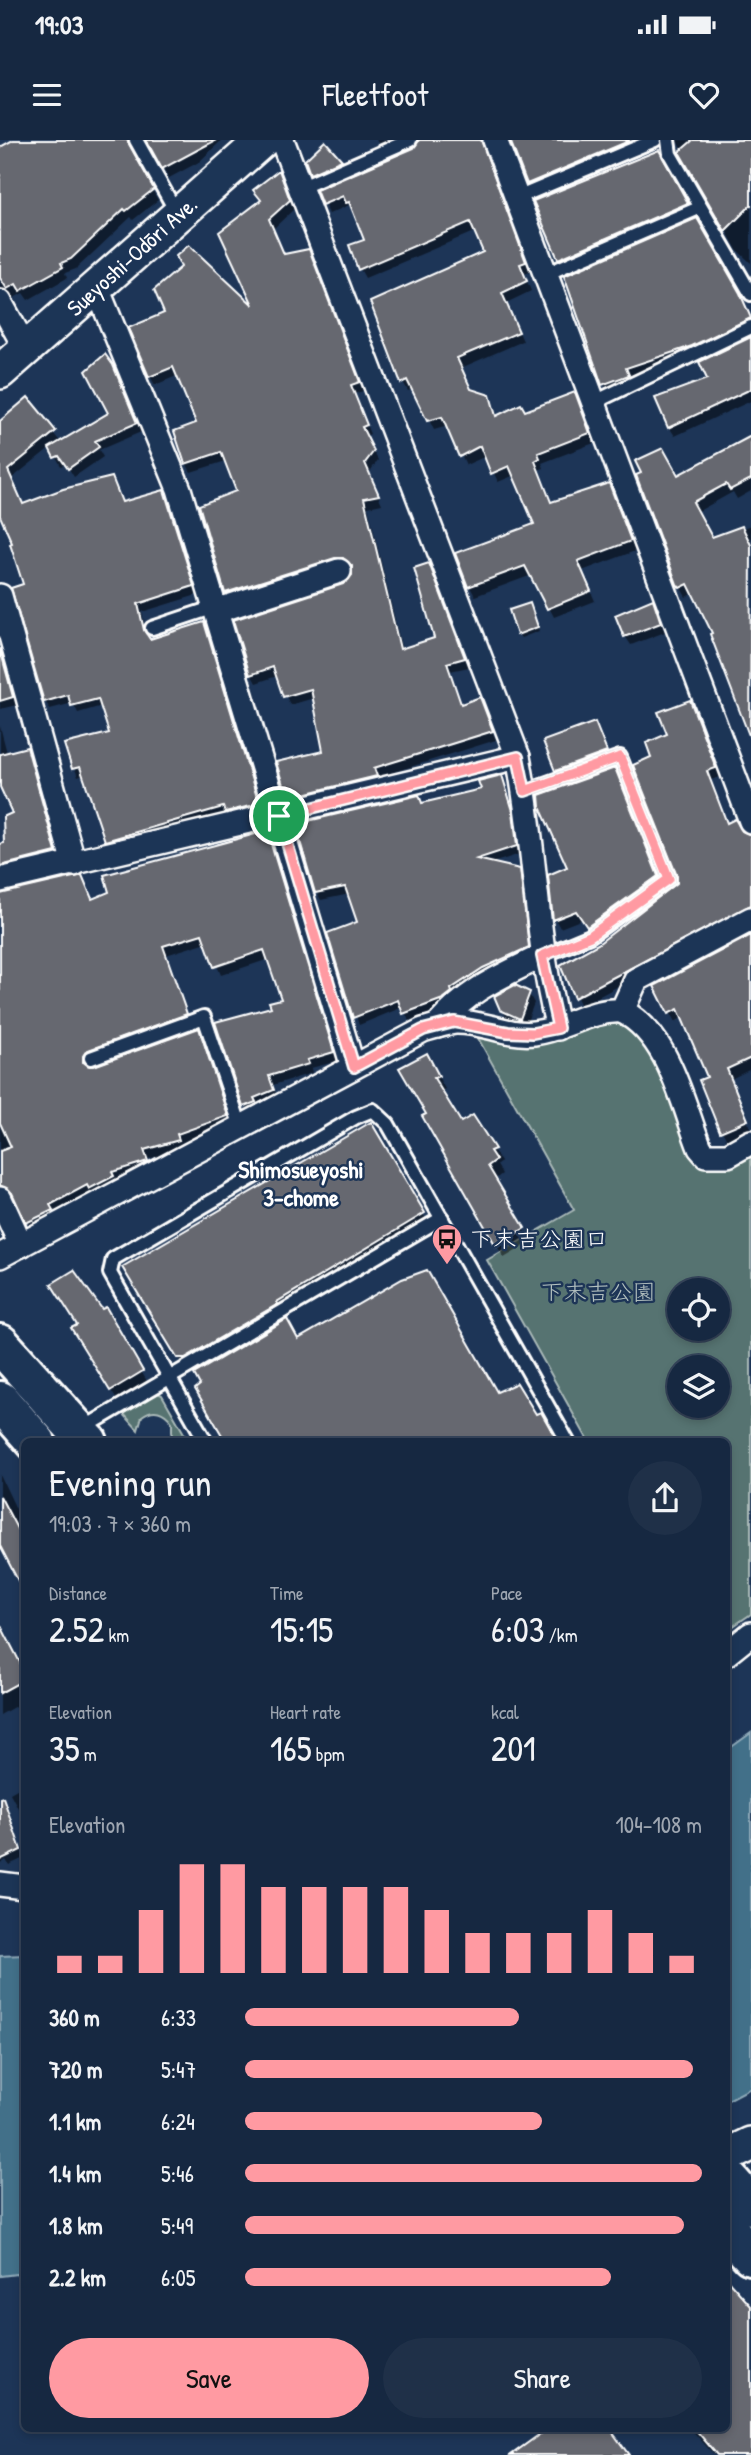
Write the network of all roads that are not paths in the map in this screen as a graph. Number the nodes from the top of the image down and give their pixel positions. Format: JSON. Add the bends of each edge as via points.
{"nodes":[{"id":1,"x":136,"y":140,"type":"edge"},
{"id":2,"x":263,"y":140,"type":"edge"},
{"id":3,"x":282,"y":140,"type":"edge"},
{"id":4,"x":410,"y":140,"type":"edge"},
{"id":5,"x":495,"y":140,"type":"edge"},
{"id":6,"x":655,"y":140,"type":"edge"},
{"id":7,"x":668,"y":140,"type":"edge"},
{"id":8,"x":300,"y":188,"type":"junction"},
{"id":9,"x":517,"y":198,"type":"junction"},
{"id":10,"x":699,"y":208,"type":"junction"},
{"id":11,"x":178,"y":215,"type":"junction"},
{"id":12,"x":546,"y":274,"type":"junction"},
{"id":13,"x":97,"y":288,"type":"junction"},
{"id":14,"x":751,"y":294,"type":"edge"},
{"id":15,"x":0,"y":302,"type":"edge"},
{"id":16,"x":751,"y":327,"type":"edge"},
{"id":17,"x":26,"y":349,"type":"junction"},
{"id":18,"x":0,"y":372,"type":"edge"},
{"id":19,"x":595,"y":402,"type":"junction"},
{"id":20,"x":339,"y":571,"type":"dead end"},
{"id":21,"x":0,"y":596,"type":"edge"},
{"id":22,"x":216,"y":609,"type":"junction"},
{"id":23,"x":152,"y":628,"type":"dead end"},
{"id":24,"x":518,"y":757,"type":"junction"},
{"id":25,"x":525,"y":791,"type":"junction"},
{"id":26,"x":279,"y":816,"type":"junction"},
{"id":27,"x":751,"y":821,"type":"edge"},
{"id":28,"x":74,"y":864,"type":"junction"},
{"id":29,"x":0,"y":880,"type":"edge"},
{"id":30,"x":751,"y":919,"type":"edge"},
{"id":31,"x":542,"y":956,"type":"junction"},
{"id":32,"x":622,"y":1011,"type":"junction"},
{"id":33,"x":437,"y":1027,"type":"junction"},
{"id":34,"x":558,"y":1028,"type":"junction"},
{"id":35,"x":91,"y":1058,"type":"dead end"},
{"id":36,"x":354,"y":1067,"type":"junction"},
{"id":37,"x":241,"y":1127,"type":"junction"},
{"id":38,"x":751,"y":1142,"type":"edge"},
{"id":39,"x":0,"y":1199,"type":"edge"},
{"id":40,"x":442,"y":1218,"type":"junction"},
{"id":41,"x":21,"y":1245,"type":"junction"},
{"id":42,"x":0,"y":1256,"type":"edge"},
{"id":43,"x":0,"y":1344,"type":"edge"},
{"id":44,"x":168,"y":1375,"type":"junction"},
{"id":45,"x":0,"y":1401,"type":"edge"},
{"id":46,"x":83,"y":1436,"type":"edge"},
{"id":47,"x":32,"y":1438,"type":"edge"},
{"id":48,"x":204,"y":1438,"type":"edge"},
{"id":49,"x":566,"y":1438,"type":"edge"},
{"id":50,"x":751,"y":1634,"type":"edge"},
{"id":51,"x":730,"y":1651,"type":"edge"},
{"id":52,"x":0,"y":1884,"type":"edge"},
{"id":53,"x":21,"y":1887,"type":"edge"},
{"id":54,"x":751,"y":2144,"type":"edge"},
{"id":55,"x":730,"y":2154,"type":"edge"},
{"id":56,"x":730,"y":2181,"type":"edge"},
{"id":57,"x":751,"y":2205,"type":"edge"},
{"id":58,"x":730,"y":2232,"type":"edge"},
{"id":59,"x":751,"y":2255,"type":"edge"}],
"edges":[{"from":1,"to":11,"type":"lane"},
{"from":2,"to":11,"type":"street","name":"Sueyoshi-Odōri Ave."},
{"from":3,"to":8,"type":"street"},
{"from":4,"to":8,"type":"lane"},
{"from":5,"to":9,"type":"street"},
{"from":6,"to":9,"type":"lane"},
{"from":7,"to":10,"type":"lane","via":[[670,153]]},
{"from":8,"to":24,"type":"street"},
{"from":9,"to":12,"type":"street"},
{"from":10,"to":12,"type":"lane"},
{"from":10,"to":14,"type":"lane"},
{"from":11,"to":13,"type":"street","name":"Sueyoshi-Odōri Ave."},
{"from":12,"to":19,"type":"street"},
{"from":13,"to":17,"type":"street","name":"Sueyoshi-Odōri Ave."},
{"from":13,"to":22,"type":"street","via":[[179,489]]},
{"from":15,"to":17,"type":"street"},
{"from":16,"to":19,"type":"lane"},
{"from":17,"to":18,"type":"street","name":"Sueyoshi-Odōri Ave."},
{"from":19,"to":27,"type":"street"},
{"from":20,"to":22,"type":"street"},
{"from":21,"to":28,"type":"street"},
{"from":22,"to":23,"type":"lane"},
{"from":22,"to":26,"type":"street"},
{"from":24,"to":25,"type":"street"},
{"from":24,"to":26,"type":"street"},
{"from":25,"to":31,"type":"street"},
{"from":25,"to":31,"type":"lane","via":[[620,757],[669,879],[590,936]]},
{"from":26,"to":28,"type":"street"},
{"from":26,"to":36,"type":"street"},
{"from":28,"to":29,"type":"street"},
{"from":30,"to":32,"type":"street","via":[[636,980]]},
{"from":31,"to":33,"type":"street","via":[[474,991]]},
{"from":31,"to":34,"type":"street"},
{"from":32,"to":34,"type":"street","via":[[593,1013]]},
{"from":32,"to":38,"type":"street","via":[[637,1018],[652,1034],[706,1155],[728,1156]]},
{"from":33,"to":34,"type":"street","via":[[454,1022],[533,1033]]},
{"from":33,"to":36,"type":"street"},
{"from":35,"to":37,"type":"lane","via":[[204,1017]]},
{"from":36,"to":37,"type":"street"},
{"from":37,"to":41,"type":"street"},
{"from":39,"to":41,"type":"street"},
{"from":40,"to":44,"type":"lane"},
{"from":40,"to":44,"type":"lane","via":[[381,1114],[373,1110],[297,1158],[113,1259],[110,1273]]},
{"from":40,"to":49,"type":"lane"},
{"from":41,"to":42,"type":"street"},
{"from":43,"to":46,"type":"highway"},
{"from":44,"to":46,"type":"lane"},
{"from":44,"to":48,"type":"lane"},
{"from":45,"to":47,"type":"highway"},
{"from":50,"to":51,"type":"street"},
{"from":52,"to":53,"type":"street"},
{"from":54,"to":55,"type":"street"},
{"from":56,"to":57,"type":"highway"},
{"from":58,"to":59,"type":"highway"}]}
